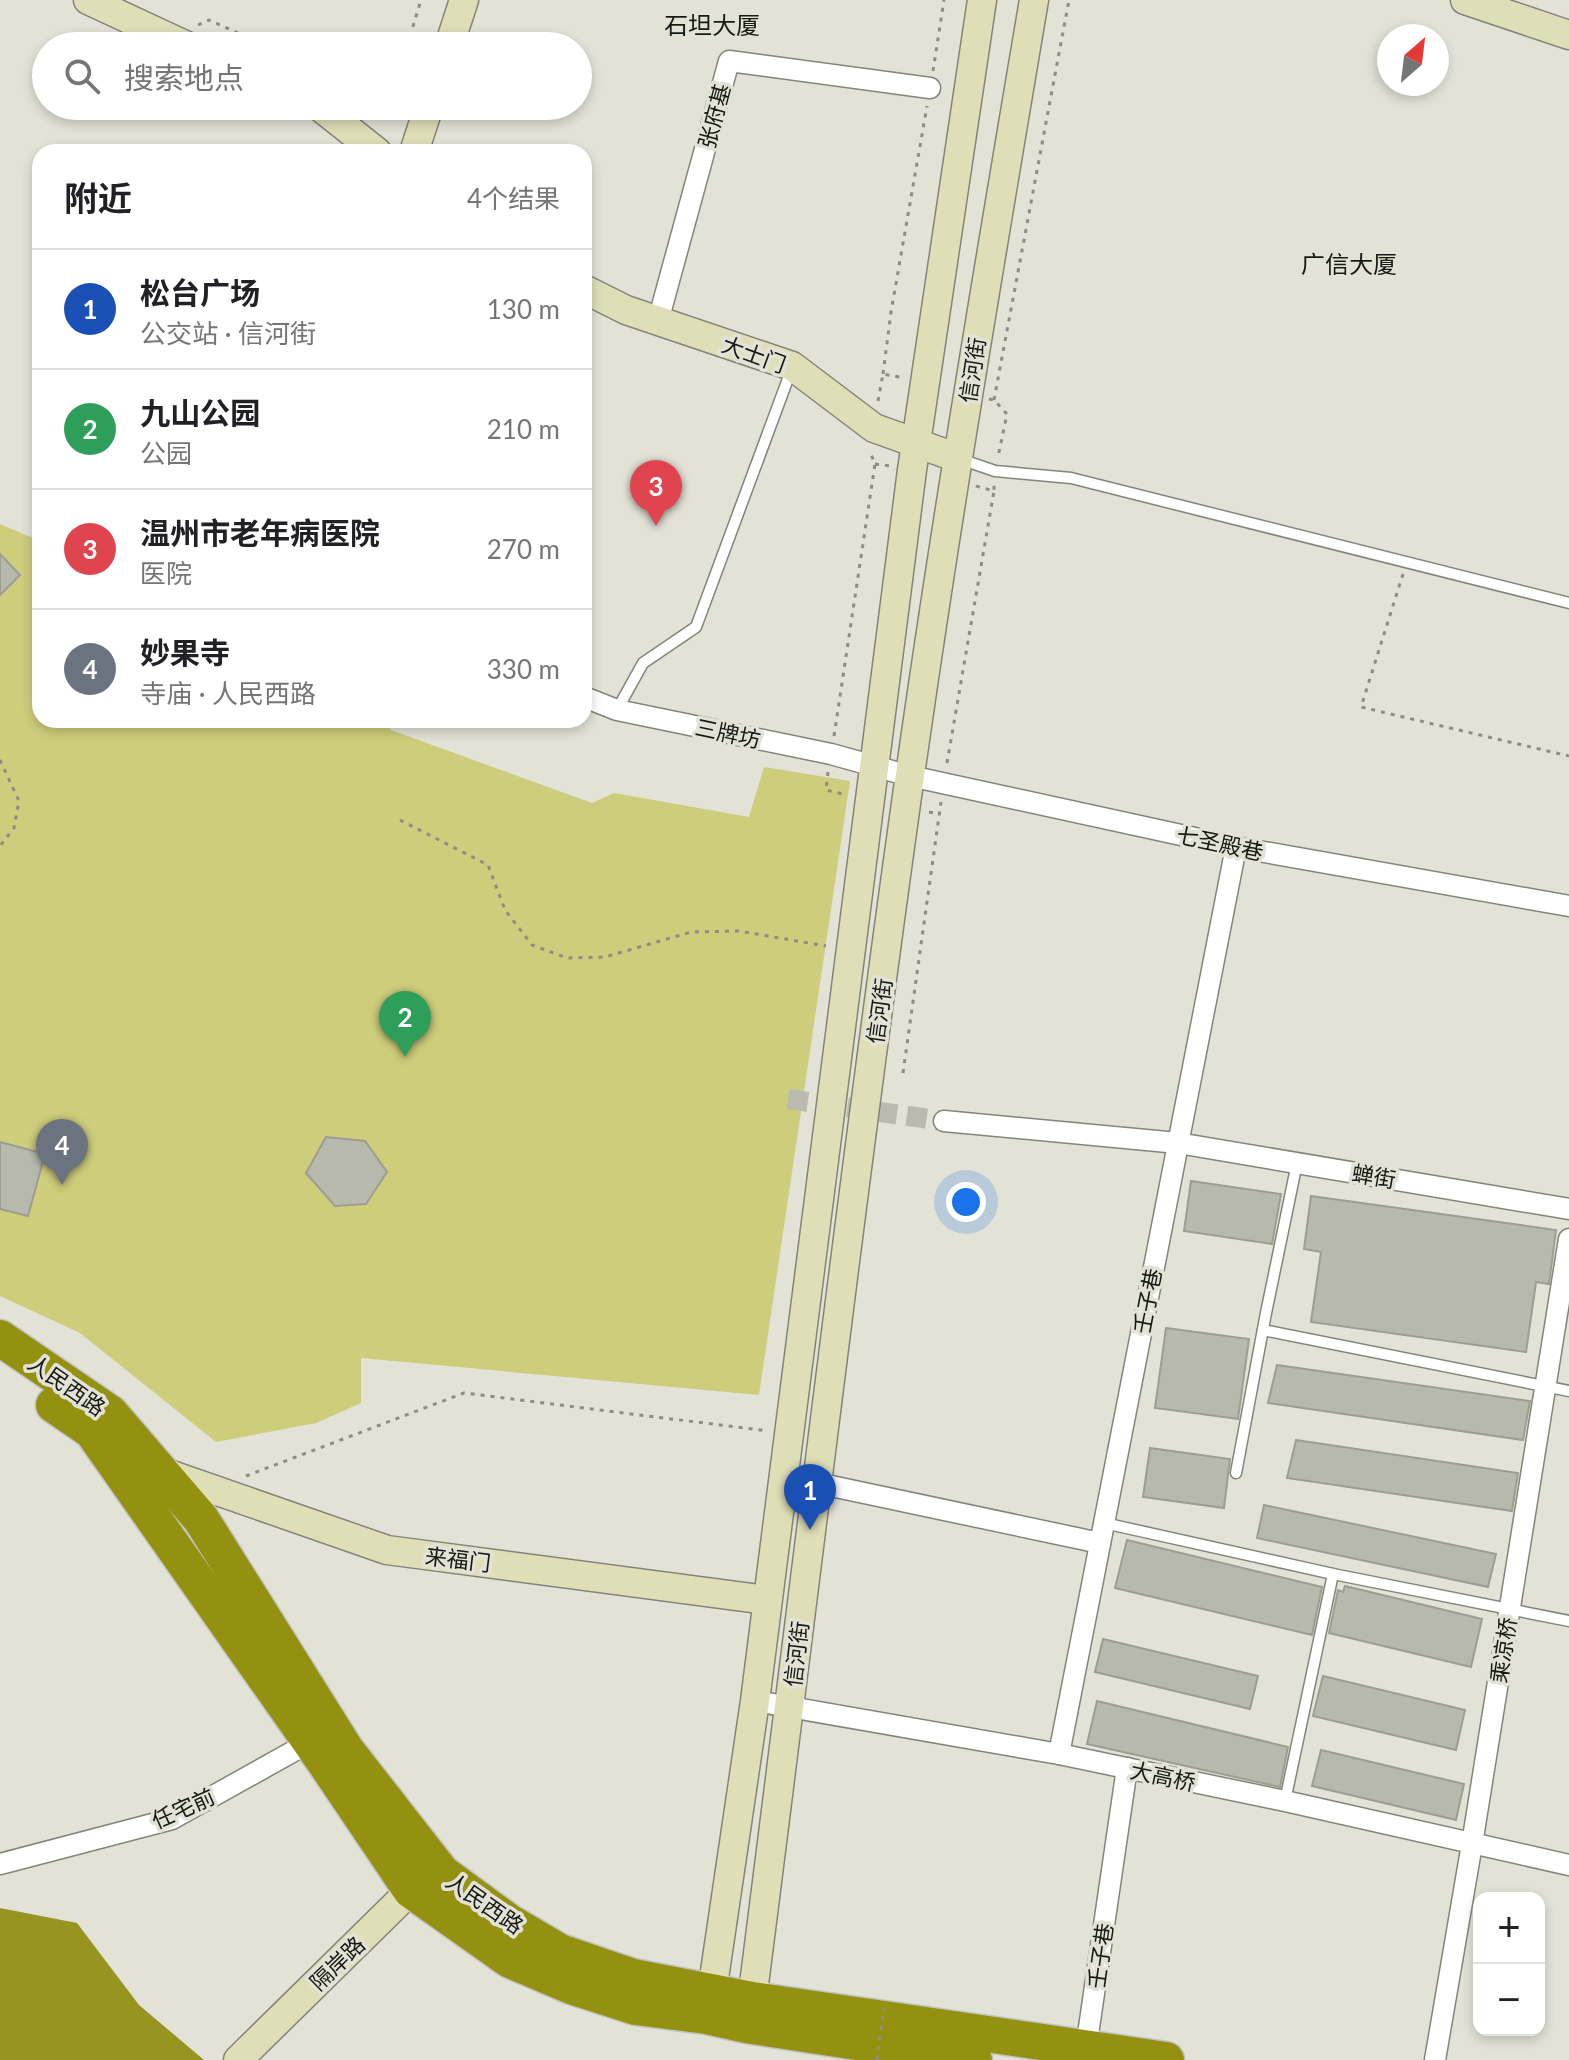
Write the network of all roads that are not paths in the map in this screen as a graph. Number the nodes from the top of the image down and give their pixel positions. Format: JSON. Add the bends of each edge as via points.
{"nodes":[{"id":1,"x":88,"y":0,"type":"edge"},
{"id":2,"x":464,"y":0,"type":"edge"},
{"id":3,"x":982,"y":0,"type":"edge"},
{"id":4,"x":1034,"y":0,"type":"edge"},
{"id":5,"x":1465,"y":0,"type":"edge"},
{"id":6,"x":157,"y":32,"type":"edge"},
{"id":7,"x":454,"y":32,"type":"edge"},
{"id":8,"x":1569,"y":35,"type":"edge"},
{"id":9,"x":930,"y":88,"type":"road end"},
{"id":10,"x":337,"y":120,"type":"edge"},
{"id":11,"x":424,"y":120,"type":"edge"},
{"id":12,"x":367,"y":144,"type":"edge"},
{"id":13,"x":417,"y":144,"type":"edge"},
{"id":14,"x":592,"y":293,"type":"edge"},
{"id":15,"x":658,"y":321,"type":"junction"},
{"id":16,"x":792,"y":366,"type":"junction"},
{"id":17,"x":916,"y":444,"type":"junction"},
{"id":18,"x":958,"y":458,"type":"junction"},
{"id":19,"x":1569,"y":603,"type":"edge"},
{"id":20,"x":592,"y":700,"type":"edge"},
{"id":21,"x":617,"y":710,"type":"junction"},
{"id":22,"x":873,"y":766,"type":"junction"},
{"id":23,"x":910,"y":776,"type":"junction"},
{"id":24,"x":1236,"y":847,"type":"junction"},
{"id":25,"x":1569,"y":906,"type":"edge"},
{"id":26,"x":944,"y":1121,"type":"tunnel mouth"},
{"id":27,"x":1178,"y":1143,"type":"junction"},
{"id":28,"x":1297,"y":1163,"type":"junction"},
{"id":29,"x":1569,"y":1209,"type":"edge"},
{"id":30,"x":1569,"y":1239,"type":"edge"},
{"id":31,"x":1263,"y":1330,"type":"junction"},
{"id":32,"x":0,"y":1338,"type":"edge"},
{"id":33,"x":0,"y":1368,"type":"edge"},
{"id":34,"x":1545,"y":1386,"type":"junction"},
{"id":35,"x":1569,"y":1391,"type":"edge"},
{"id":36,"x":159,"y":1471,"type":"junction"},
{"id":37,"x":1236,"y":1473,"type":"dead end"},
{"id":38,"x":817,"y":1483,"type":"junction"},
{"id":39,"x":1102,"y":1533,"type":"junction"},
{"id":40,"x":1333,"y":1574,"type":"junction"},
{"id":41,"x":767,"y":1600,"type":"junction"},
{"id":42,"x":1509,"y":1611,"type":"junction"},
{"id":43,"x":1569,"y":1621,"type":"edge"},
{"id":44,"x":755,"y":1701,"type":"junction"},
{"id":45,"x":789,"y":1707,"type":"junction"},
{"id":46,"x":310,"y":1742,"type":"junction"},
{"id":47,"x":1059,"y":1754,"type":"junction"},
{"id":48,"x":1127,"y":1768,"type":"junction"},
{"id":49,"x":1285,"y":1801,"type":"junction"},
{"id":50,"x":1472,"y":1844,"type":"junction"},
{"id":51,"x":0,"y":1864,"type":"edge"},
{"id":52,"x":1569,"y":1865,"type":"edge"},
{"id":53,"x":442,"y":1873,"type":"junction"},
{"id":54,"x":411,"y":1890,"type":"junction"},
{"id":55,"x":709,"y":2004,"type":"junction"},
{"id":56,"x":749,"y":2012,"type":"junction"},
{"id":57,"x":1086,"y":2048,"type":"junction"},
{"id":58,"x":238,"y":2060,"type":"edge"},
{"id":59,"x":974,"y":2060,"type":"edge"},
{"id":60,"x":1166,"y":2060,"type":"edge"},
{"id":61,"x":1435,"y":2060,"type":"edge"}],
"edges":[{"from":1,"to":6,"type":"main road"},
{"from":2,"to":7,"type":"main road"},
{"from":3,"to":17,"type":"main road","name":"信河街"},
{"from":4,"to":18,"type":"main road","name":"信河街"},
{"from":5,"to":8,"type":"main road"},
{"from":9,"to":15,"type":"street","name":"张府基","via":[[729,61]]},
{"from":10,"to":12,"type":"main road"},
{"from":11,"to":13,"type":"main road"},
{"from":14,"to":15,"type":"main road","name":"大士门"},
{"from":15,"to":16,"type":"main road","name":"大士门"},
{"from":16,"to":17,"type":"main road","name":"大士门","via":[[874,428]]},
{"from":16,"to":21,"type":"lane","via":[[696,627],[643,663]]},
{"from":17,"to":18,"type":"main road","name":"大士门"},
{"from":17,"to":22,"type":"main road","name":"信河街"},
{"from":18,"to":19,"type":"lane","via":[[995,471],[1071,478]]},
{"from":18,"to":23,"type":"main road","name":"信河街"},
{"from":20,"to":21,"type":"street","name":"三牌坊"},
{"from":21,"to":22,"type":"street","name":"三牌坊"},
{"from":22,"to":23,"type":"street","name":"七圣殿巷"},
{"from":22,"to":41,"type":"main road","name":"信河街"},
{"from":23,"to":24,"type":"street","name":"七圣殿巷"},
{"from":23,"to":38,"type":"main road","name":"信河街"},
{"from":24,"to":25,"type":"street","name":"七圣殿巷"},
{"from":24,"to":27,"type":"street","name":"壬子巷"},
{"from":26,"to":27,"type":"street","name":"蝉街"},
{"from":27,"to":28,"type":"street","name":"蝉街"},
{"from":27,"to":39,"type":"street","name":"壬子巷"},
{"from":28,"to":29,"type":"street","name":"蝉街"},
{"from":28,"to":31,"type":"lane"},
{"from":30,"to":34,"type":"street","name":"乘凉桥"},
{"from":31,"to":34,"type":"lane"},
{"from":31,"to":37,"type":"lane"},
{"from":32,"to":36,"type":"highway","name":"人民西路","via":[[110,1413]]},
{"from":33,"to":46,"type":"highway","name":"人民西路","via":[[92,1431]]},
{"from":34,"to":35,"type":"lane"},
{"from":34,"to":42,"type":"street","name":"乘凉桥"},
{"from":36,"to":41,"type":"main road","name":"来福门","via":[[387,1550]]},
{"from":36,"to":53,"type":"highway","name":"人民西路","via":[[201,1519],[346,1750]]},
{"from":38,"to":39,"type":"street"},
{"from":38,"to":45,"type":"main road","name":"信河街"},
{"from":39,"to":40,"type":"lane"},
{"from":39,"to":47,"type":"street","name":"壬子巷"},
{"from":40,"to":42,"type":"lane"},
{"from":40,"to":49,"type":"lane"},
{"from":41,"to":44,"type":"main road","name":"信河街"},
{"from":42,"to":43,"type":"lane"},
{"from":42,"to":50,"type":"street","name":"乘凉桥"},
{"from":44,"to":45,"type":"street","name":"大高桥"},
{"from":44,"to":55,"type":"main road","name":"信河街"},
{"from":45,"to":47,"type":"street","name":"大高桥"},
{"from":45,"to":56,"type":"main road","name":"信河街"},
{"from":46,"to":51,"type":"street","name":"任宅前","via":[[172,1819]]},
{"from":46,"to":54,"type":"highway","name":"人民西路"},
{"from":47,"to":48,"type":"street","name":"大高桥"},
{"from":48,"to":49,"type":"street","name":"大高桥"},
{"from":48,"to":57,"type":"street","name":"壬子巷"},
{"from":49,"to":50,"type":"street","name":"大高桥"},
{"from":50,"to":52,"type":"street","name":"大高桥"},
{"from":50,"to":61,"type":"street","name":"乘凉桥"},
{"from":53,"to":54,"type":"main road","name":"隔岸路"},
{"from":53,"to":55,"type":"highway","name":"人民西路","via":[[560,1952]]},
{"from":54,"to":55,"type":"highway","name":"人民西路","via":[[510,1960],[571,1986],[636,2007]]},
{"from":54,"to":58,"type":"main road","name":"隔岸路"},
{"from":55,"to":56,"type":"highway","name":"人民西路"},
{"from":56,"to":57,"type":"highway","name":"人民西路"},
{"from":56,"to":59,"type":"highway","name":"人民西路"},
{"from":57,"to":60,"type":"highway","name":"人民西路"}]}
